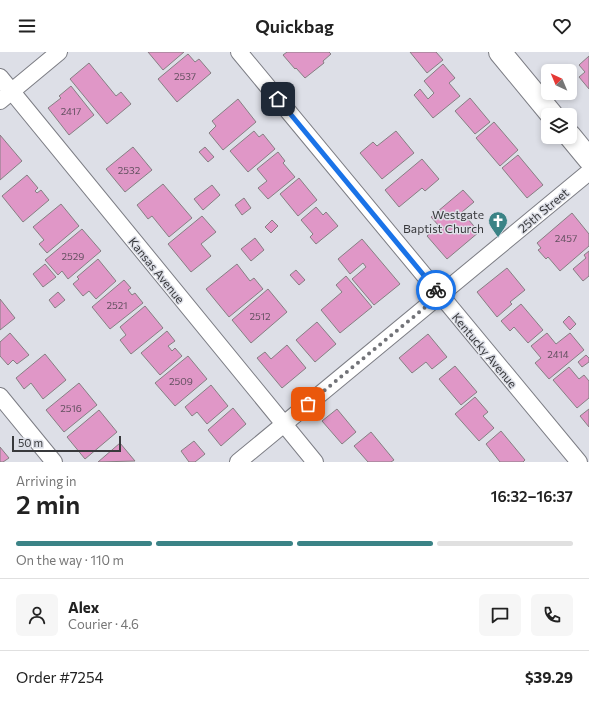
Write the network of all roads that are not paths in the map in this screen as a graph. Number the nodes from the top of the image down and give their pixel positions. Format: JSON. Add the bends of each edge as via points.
{"nodes":[{"id":1,"x":59,"y":52,"type":"edge"},
{"id":2,"x":239,"y":52,"type":"edge"},
{"id":3,"x":500,"y":52,"type":"edge"},
{"id":4,"x":0,"y":77,"type":"edge"},
{"id":5,"x":6,"y":96,"type":"edge"},
{"id":6,"x":546,"y":108,"type":"edge"},
{"id":7,"x":577,"y":144,"type":"edge"},
{"id":8,"x":589,"y":159,"type":"edge"},
{"id":9,"x":589,"y":172,"type":"edge"},
{"id":10,"x":440,"y":295,"type":"junction"},
{"id":11,"x":0,"y":396,"type":"edge"},
{"id":12,"x":283,"y":424,"type":"junction"},
{"id":13,"x":54,"y":462,"type":"edge"},
{"id":14,"x":238,"y":462,"type":"edge"},
{"id":15,"x":315,"y":462,"type":"edge"},
{"id":16,"x":579,"y":462,"type":"edge"}],
"edges":[{"from":1,"to":5,"type":"street"},
{"from":2,"to":10,"type":"street","name":"Kentucky Avenue"},
{"from":3,"to":6,"type":"street"},
{"from":4,"to":5,"type":"street","name":"Kansas Avenue"},
{"from":5,"to":12,"type":"street","name":"Kansas Avenue"},
{"from":7,"to":8,"type":"street"},
{"from":9,"to":10,"type":"street","name":"25th Street"},
{"from":10,"to":12,"type":"street","name":"25th Street"},
{"from":10,"to":16,"type":"street","name":"Kentucky Avenue"},
{"from":11,"to":13,"type":"street"},
{"from":12,"to":14,"type":"street","name":"25th Street"},
{"from":12,"to":15,"type":"street","name":"Kansas Avenue"}]}
